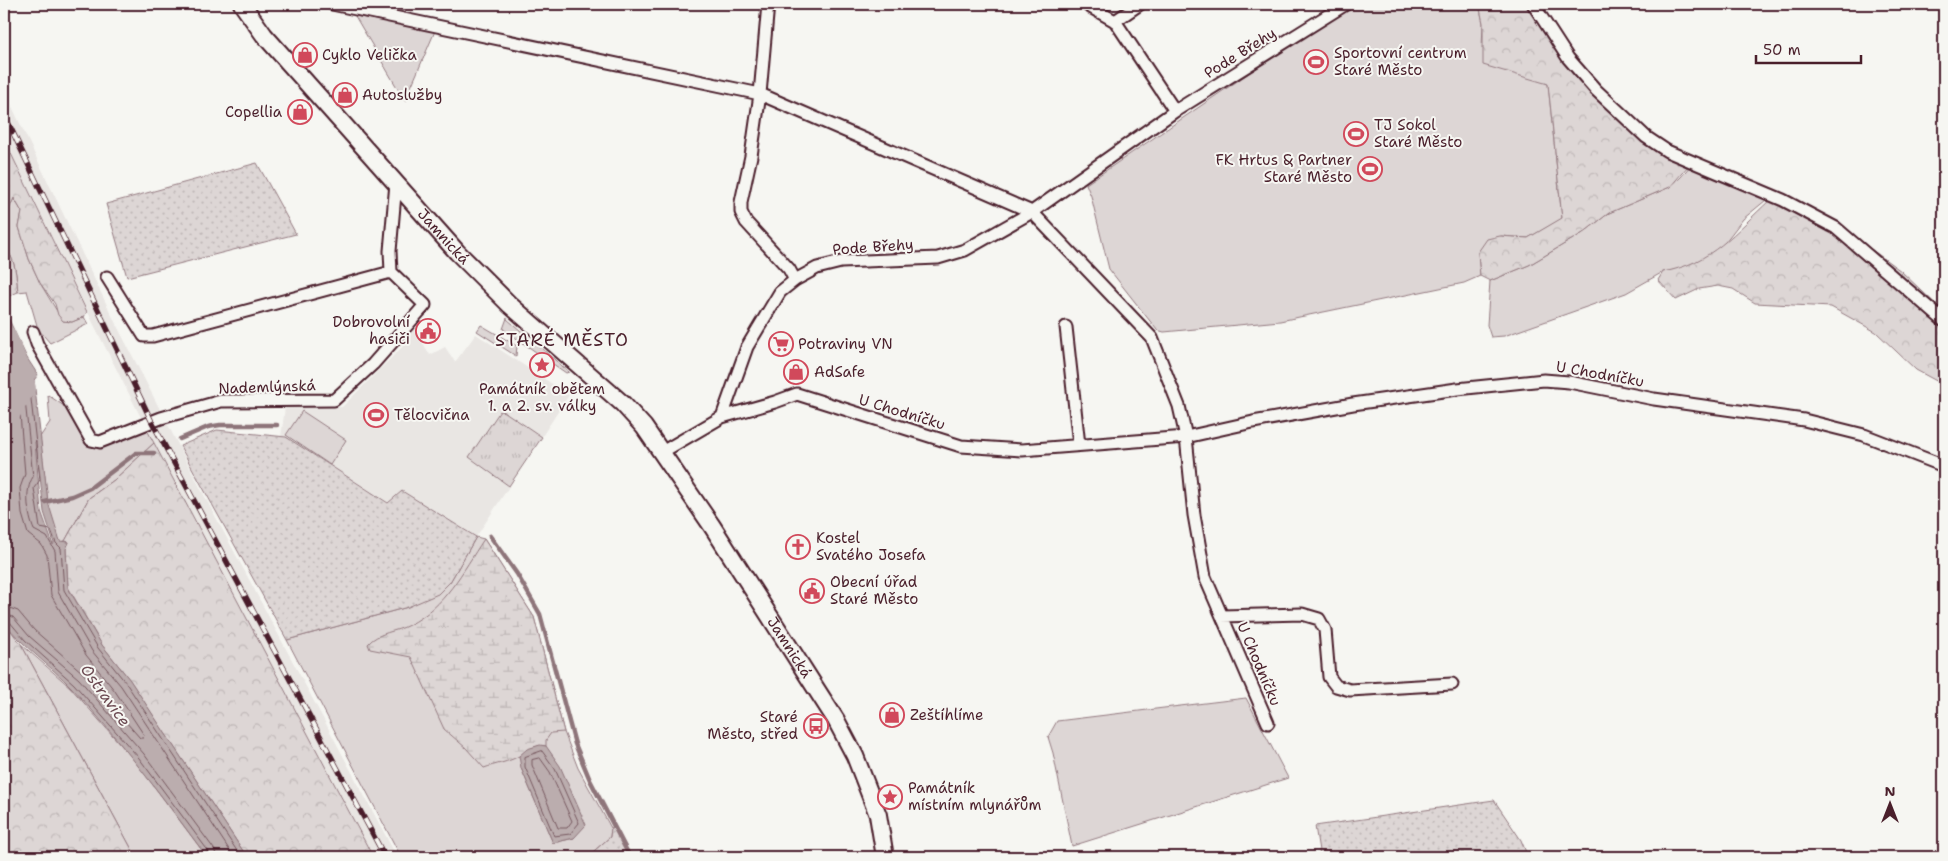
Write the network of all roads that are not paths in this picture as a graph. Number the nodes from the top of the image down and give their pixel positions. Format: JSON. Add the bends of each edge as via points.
{"nodes":[{"id":1,"x":242,"y":4,"type":"edge"},
{"id":2,"x":332,"y":4,"type":"edge"},
{"id":3,"x":768,"y":4,"type":"edge"},
{"id":4,"x":1085,"y":4,"type":"edge"},
{"id":5,"x":1140,"y":4,"type":"edge"},
{"id":6,"x":1346,"y":4,"type":"edge"},
{"id":7,"x":1533,"y":4,"type":"edge"},
{"id":8,"x":1116,"y":21,"type":"junction"},
{"id":9,"x":760,"y":94,"type":"junction"},
{"id":10,"x":1175,"y":111,"type":"junction"},
{"id":11,"x":396,"y":183,"type":"junction"},
{"id":12,"x":1032,"y":212,"type":"junction"},
{"id":13,"x":391,"y":272,"type":"junction"},
{"id":14,"x":107,"y":277,"type":"dead end"},
{"id":15,"x":794,"y":280,"type":"junction"},
{"id":16,"x":1944,"y":321,"type":"edge"},
{"id":17,"x":1066,"y":327,"type":"dead end"},
{"id":18,"x":33,"y":332,"type":"dead end"},
{"id":19,"x":722,"y":417,"type":"junction"},
{"id":20,"x":1186,"y":437,"type":"junction"},
{"id":21,"x":1079,"y":445,"type":"junction"},
{"id":22,"x":662,"y":452,"type":"junction"},
{"id":23,"x":1944,"y":466,"type":"edge"},
{"id":24,"x":1222,"y":616,"type":"junction"},
{"id":25,"x":1452,"y":684,"type":"dead end"},
{"id":26,"x":1268,"y":723,"type":"dead end"},
{"id":27,"x":885,"y":857,"type":"edge"}],
"edges":[{"from":1,"to":11,"type":"main road","name":"Jamnická","via":[[264,35]]},
{"from":2,"to":9,"type":"street"},
{"from":3,"to":9,"type":"street"},
{"from":4,"to":8,"type":"street"},
{"from":5,"to":8,"type":"street"},
{"from":6,"to":10,"type":"street","name":"Pode Břehy"},
{"from":7,"to":16,"type":"street","via":[[1568,58],[1596,90],[1646,137],[1667,151],[1783,200],[1836,228]]},
{"from":8,"to":10,"type":"street"},
{"from":9,"to":12,"type":"street"},
{"from":9,"to":15,"type":"street","via":[[741,212],[746,222],[789,269]]},
{"from":10,"to":12,"type":"street","name":"Pode Břehy"},
{"from":11,"to":13,"type":"street"},
{"from":11,"to":22,"type":"main road","name":"Jamnická","via":[[457,252],[510,305],[623,404]]},
{"from":12,"to":15,"type":"street","name":"Pode Břehy","via":[[965,250],[938,258],[841,262],[817,268]]},
{"from":12,"to":20,"type":"street","name":"U Chodníčku","via":[[1152,338],[1179,406]]},
{"from":13,"to":14,"type":"street","via":[[153,336],[144,336]]},
{"from":13,"to":18,"type":"street","name":"Nademlýnská","via":[[425,305],[373,364],[334,400],[221,401],[161,418],[107,442],[92,440]]},
{"from":15,"to":19,"type":"street","via":[[780,292],[748,347]]},
{"from":17,"to":21,"type":"street"},
{"from":19,"to":21,"type":"street","name":"U Chodníčku","via":[[797,394],[961,446],[1022,450]]},
{"from":19,"to":22,"type":"street"},
{"from":20,"to":21,"type":"street","name":"U Chodníčku"},
{"from":20,"to":23,"type":"street","name":"U Chodníčku","via":[[1353,404],[1544,380],[1804,420],[1864,435]]},
{"from":20,"to":24,"type":"street","name":"U Chodníčku","via":[[1194,515],[1206,577]]},
{"from":22,"to":27,"type":"main road","name":"Jamnická","via":[[798,659],[856,756],[878,815]]},
{"from":24,"to":25,"type":"street","name":"U Chodníčku","via":[[1302,614],[1319,619],[1325,630],[1329,677],[1336,686],[1350,690]]},
{"from":24,"to":26,"type":"street","name":"U Chodníčku"}]}
